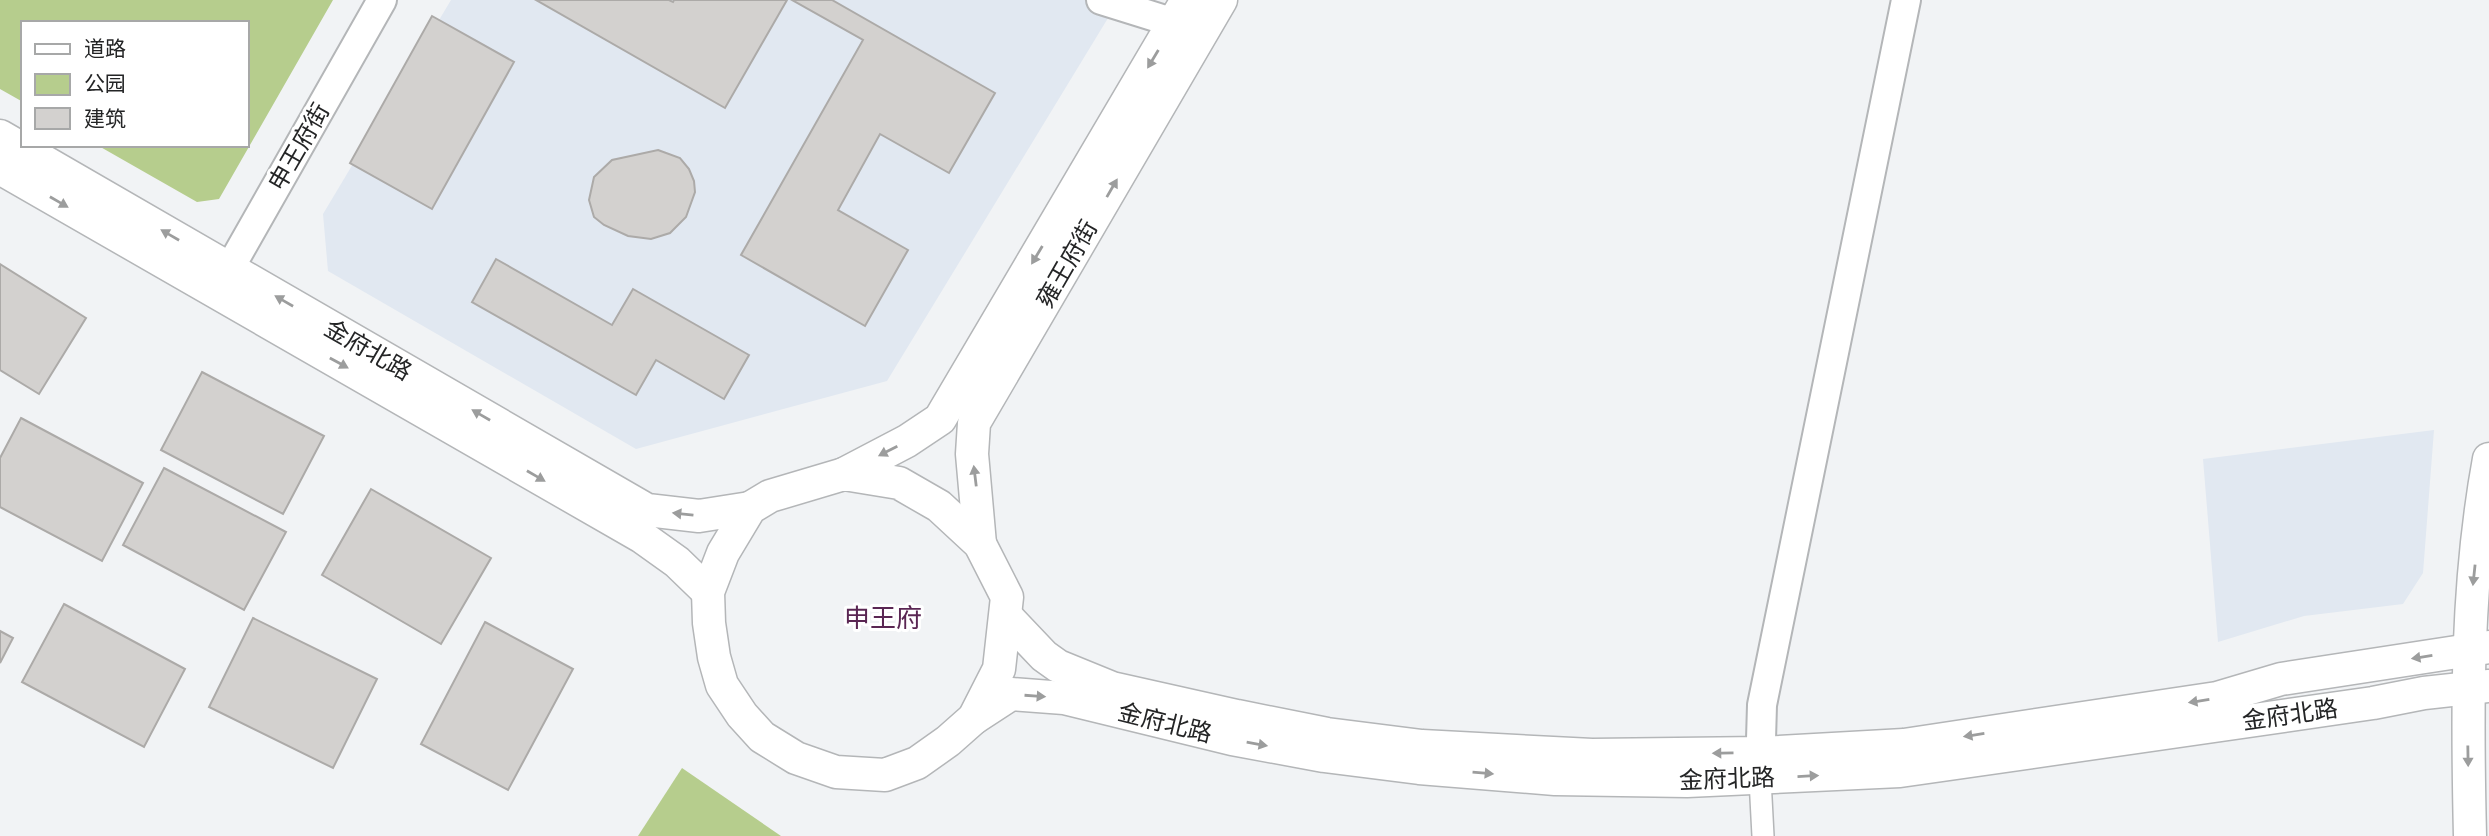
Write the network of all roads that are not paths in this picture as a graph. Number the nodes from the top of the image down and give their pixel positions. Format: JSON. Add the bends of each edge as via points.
{"nodes":[{"id":1,"x":382,"y":0,"type":"edge"},
{"id":2,"x":1101,"y":0,"type":"edge"},
{"id":3,"x":1221,"y":0,"type":"edge"},
{"id":4,"x":1906,"y":0,"type":"edge"},
{"id":5,"x":1188,"y":18,"type":"edge"},
{"id":6,"x":0,"y":136,"type":"edge"},
{"id":7,"x":0,"y":168,"type":"edge"},
{"id":8,"x":222,"y":281,"type":"junction"},
{"id":9,"x":2489,"y":459,"type":"edge"},
{"id":10,"x":844,"y":474,"type":"junction"},
{"id":11,"x":750,"y":508,"type":"junction"},
{"id":12,"x":980,"y":544,"type":"junction"},
{"id":13,"x":708,"y":592,"type":"junction"},
{"id":14,"x":1006,"y":616,"type":"junction"},
{"id":15,"x":2479,"y":648,"type":"edge"},
{"id":16,"x":2479,"y":687,"type":"edge"},
{"id":17,"x":974,"y":718,"type":"junction"},
{"id":18,"x":1761,"y":766,"type":"junction"},
{"id":19,"x":1763,"y":836,"type":"edge"},
{"id":20,"x":2470,"y":836,"type":"edge"}],
"edges":[{"from":1,"to":8,"type":"street","name":"申王府街"},
{"from":2,"to":5,"type":"street"},
{"from":3,"to":5,"type":"main road","name":"雍王府街"},
{"from":4,"to":18,"type":"street","via":[[1762,705]]},
{"from":5,"to":10,"type":"main road","name":"雍王府街","one_way":true,"via":[[940,419]]},
{"from":12,"to":5,"type":"main road","name":"雍王府街","one_way":true,"via":[[972,454],[974,423]]},
{"from":8,"to":6,"type":"main road","name":"金府北路","one_way":true},
{"from":7,"to":8,"type":"main road","name":"金府北路","one_way":true},
{"from":11,"to":8,"type":"main road","name":"金府北路","one_way":true,"via":[[699,516],[647,510]]},
{"from":8,"to":13,"type":"main road","name":"金府北路","one_way":true,"via":[[642,537]]},
{"from":9,"to":15,"type":"main road","one_way":true,"via":[[2470,610]]},
{"from":10,"to":11,"type":"main road","name":"金府北路","via":[[770,496]]},
{"from":10,"to":12,"type":"main road","via":[[899,483],[939,506]]},
{"from":11,"to":13,"type":"main road","via":[[723,553]]},
{"from":12,"to":14,"type":"main road","via":[[1007,597]]},
{"from":13,"to":17,"type":"main road","via":[[714,657],[722,685],[762,737],[796,758],[836,772],[885,775],[917,762]]},
{"from":14,"to":17,"type":"main road","via":[[999,669]]},
{"from":18,"to":14,"type":"main road","name":"金府北路","one_way":true,"via":[[1422,746],[1327,734],[1112,688],[1058,666]]},
{"from":15,"to":16,"type":"main road"},
{"from":15,"to":18,"type":"main road","name":"金府北路","one_way":true,"via":[[2281,679],[2217,698]]},
{"from":18,"to":16,"type":"main road","name":"金府北路","one_way":true,"via":[[1900,771]]},
{"from":16,"to":20,"type":"main road","one_way":true,"via":[[2468,740]]},
{"from":17,"to":18,"type":"main road","name":"金府北路","one_way":true,"via":[[1011,694],[1064,698],[1232,739],[1419,768],[1555,779],[1687,781]]},
{"from":18,"to":19,"type":"street"}]}
